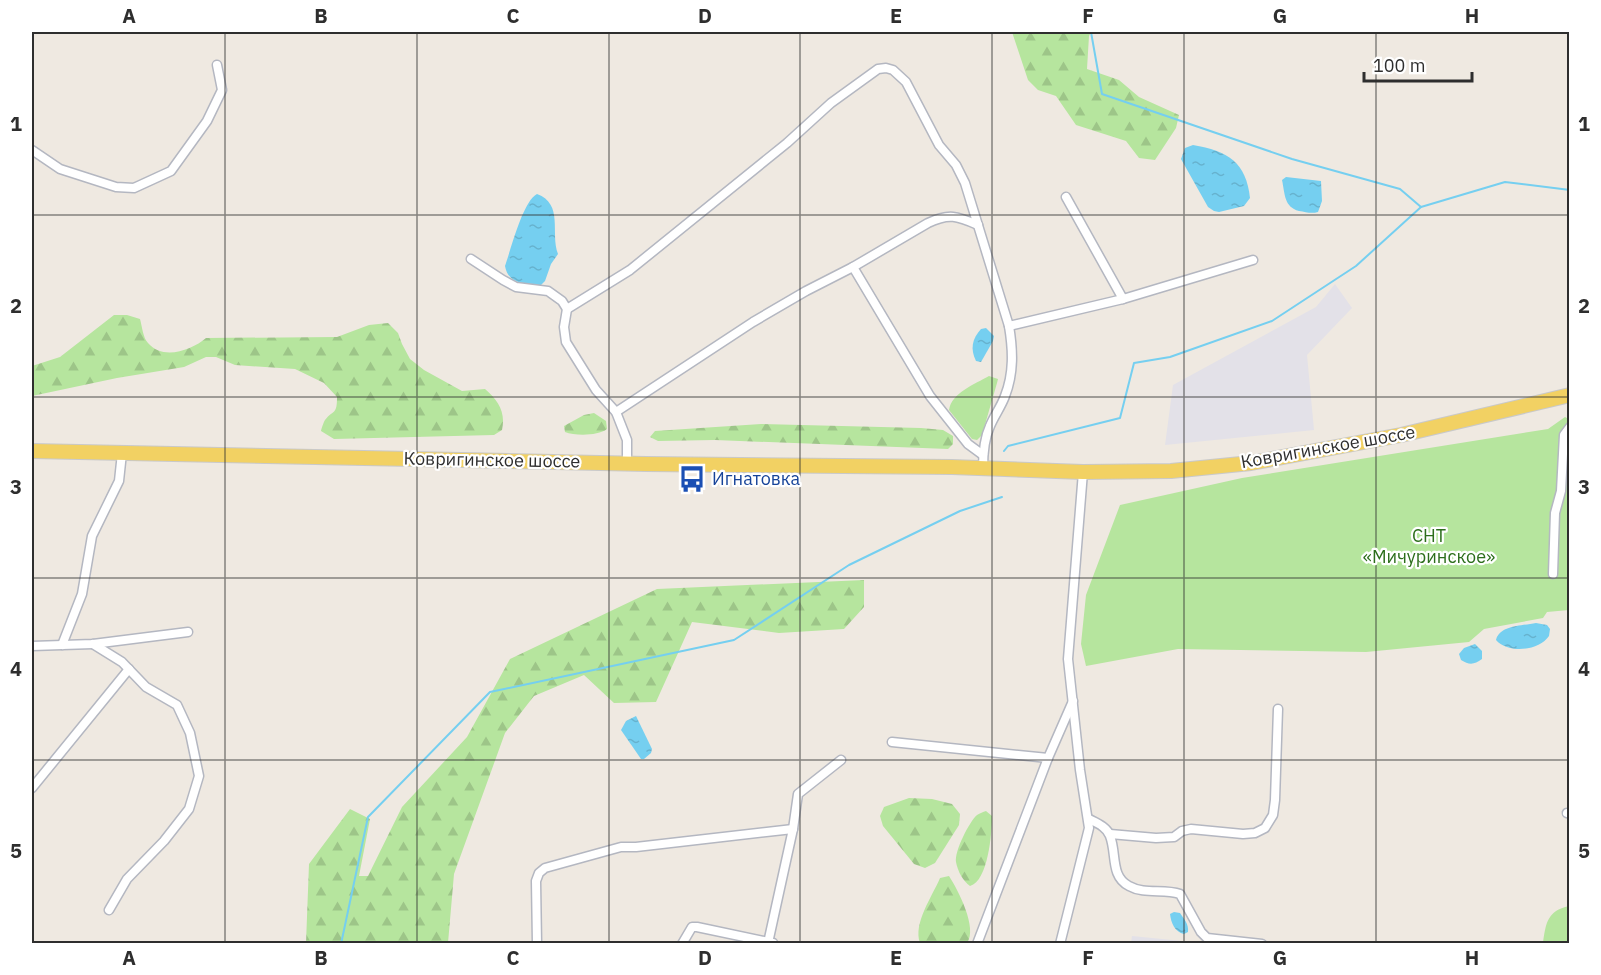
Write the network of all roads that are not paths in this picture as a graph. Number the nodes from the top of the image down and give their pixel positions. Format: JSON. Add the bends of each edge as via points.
{"nodes":[{"id":1,"x":217,"y":65,"type":"dead end"},
{"id":2,"x":32,"y":150,"type":"edge"},
{"id":3,"x":1066,"y":197,"type":"dead end"},
{"id":4,"x":978,"y":225,"type":"junction"},
{"id":5,"x":471,"y":259,"type":"dead end"},
{"id":6,"x":1253,"y":260,"type":"dead end"},
{"id":7,"x":853,"y":267,"type":"junction"},
{"id":8,"x":1123,"y":299,"type":"junction"},
{"id":9,"x":567,"y":309,"type":"junction"},
{"id":10,"x":1009,"y":326,"type":"junction"},
{"id":11,"x":1569,"y":395,"type":"edge"},
{"id":12,"x":616,"y":412,"type":"junction"},
{"id":13,"x":1569,"y":427,"type":"edge"},
{"id":14,"x":32,"y":451,"type":"edge"},
{"id":15,"x":122,"y":453,"type":"junction"},
{"id":16,"x":983,"y":461,"type":"junction"},
{"id":17,"x":627,"y":463,"type":"junction"},
{"id":18,"x":1083,"y":472,"type":"junction"},
{"id":19,"x":1553,"y":574,"type":"dead end"},
{"id":20,"x":188,"y":632,"type":"dead end"},
{"id":21,"x":93,"y":644,"type":"junction"},
{"id":22,"x":62,"y":645,"type":"junction"},
{"id":23,"x":32,"y":646,"type":"edge"},
{"id":24,"x":129,"y":669,"type":"junction"},
{"id":25,"x":1073,"y":700,"type":"junction"},
{"id":26,"x":1278,"y":709,"type":"dead end"},
{"id":27,"x":892,"y":742,"type":"dead end"},
{"id":28,"x":1048,"y":758,"type":"junction"},
{"id":29,"x":841,"y":760,"type":"dead end"},
{"id":30,"x":32,"y":788,"type":"edge"},
{"id":31,"x":1089,"y":819,"type":"junction"},
{"id":32,"x":793,"y":829,"type":"junction"},
{"id":33,"x":1110,"y":834,"type":"junction"},
{"id":34,"x":109,"y":910,"type":"dead end"},
{"id":35,"x":771,"y":943,"type":"edge"},
{"id":36,"x":537,"y":944,"type":"edge"},
{"id":37,"x":682,"y":944,"type":"edge"},
{"id":38,"x":977,"y":944,"type":"edge"},
{"id":39,"x":1060,"y":944,"type":"edge"},
{"id":40,"x":1262,"y":944,"type":"edge"}],
"edges":[{"from":1,"to":2,"type":"street","via":[[222,90],[207,121],[171,171],[134,188],[116,187],[60,169]]},
{"from":3,"to":8,"type":"street"},
{"from":4,"to":7,"type":"street","via":[[952,216],[941,217]]},
{"from":4,"to":9,"type":"street","via":[[956,165],[939,145],[906,82],[893,70],[878,69],[831,103],[630,270]]},
{"from":4,"to":10,"type":"street"},
{"from":5,"to":9,"type":"street","via":[[516,287],[555,294]]},
{"from":6,"to":8,"type":"street"},
{"from":7,"to":12,"type":"street","via":[[753,322]]},
{"from":7,"to":16,"type":"street","via":[[930,396]]},
{"from":8,"to":10,"type":"street"},
{"from":9,"to":12,"type":"street","via":[[566,342],[596,390]]},
{"from":10,"to":16,"type":"street","via":[[1009,382],[989,427]]},
{"from":11,"to":18,"type":"main road","name":"Ковригинское шоссе","via":[[1401,435],[1251,463],[1171,471]]},
{"from":12,"to":17,"type":"street","via":[[627,440]]},
{"from":13,"to":19,"type":"street","via":[[1564,435],[1561,491],[1555,513]]},
{"from":14,"to":15,"type":"main road","name":"Ковригинское шоссе"},
{"from":15,"to":17,"type":"main road","name":"Ковригинское шоссе"},
{"from":15,"to":22,"type":"street","via":[[119,481],[92,536],[82,594]]},
{"from":16,"to":17,"type":"main road","name":"Ковригинское шоссе","via":[[952,467]]},
{"from":16,"to":18,"type":"main road","name":"Ковригинское шоссе"},
{"from":18,"to":25,"type":"street","via":[[1068,659]]},
{"from":20,"to":21,"type":"street"},
{"from":21,"to":22,"type":"street"},
{"from":21,"to":24,"type":"street"},
{"from":22,"to":23,"type":"street"},
{"from":24,"to":30,"type":"street"},
{"from":24,"to":34,"type":"street","via":[[146,687],[177,705],[190,734],[199,776],[189,809],[127,879]]},
{"from":25,"to":28,"type":"street"},
{"from":25,"to":31,"type":"street"},
{"from":26,"to":33,"type":"street","via":[[1275,800],[1273,815],[1264,828],[1243,834],[1191,829],[1174,837],[1156,838]]},
{"from":27,"to":28,"type":"street"},
{"from":28,"to":38,"type":"street"},
{"from":29,"to":32,"type":"street","via":[[798,794]]},
{"from":31,"to":33,"type":"street"},
{"from":31,"to":39,"type":"street"},
{"from":32,"to":35,"type":"street"},
{"from":32,"to":36,"type":"street","via":[[621,847],[545,868],[536,881]]},
{"from":33,"to":40,"type":"street","via":[[1116,872],[1122,881],[1136,889],[1180,894],[1201,933],[1208,938]]},
{"from":35,"to":37,"type":"street","via":[[692,927]]}]}
